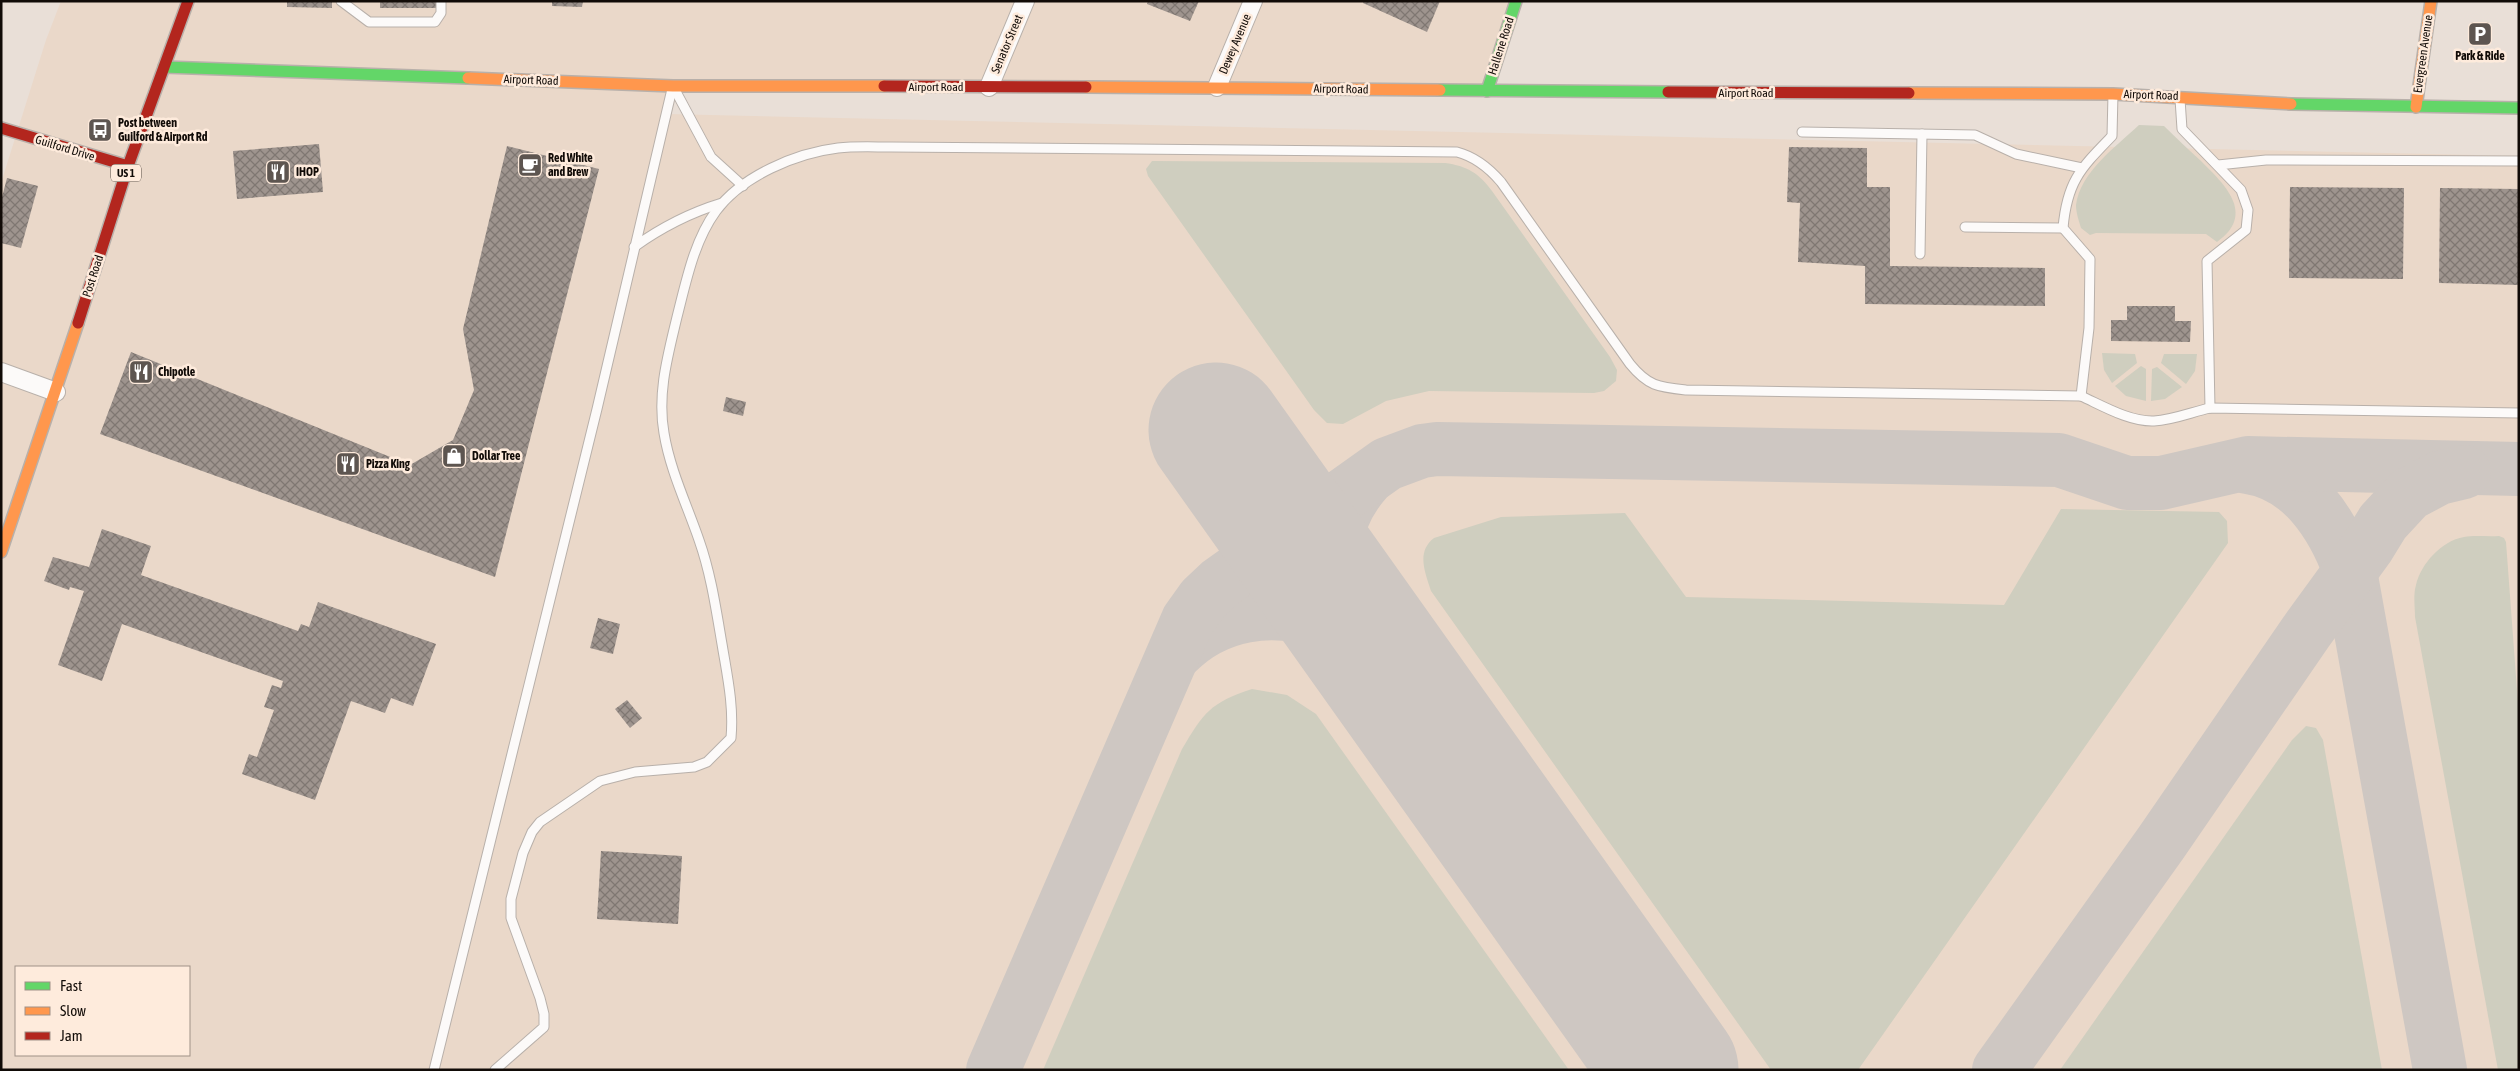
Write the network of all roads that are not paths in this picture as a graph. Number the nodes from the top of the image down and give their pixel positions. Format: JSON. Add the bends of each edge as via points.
{"nodes":[{"id":1,"x":188,"y":1,"type":"edge"},
{"id":2,"x":342,"y":1,"type":"edge"},
{"id":3,"x":441,"y":1,"type":"edge"},
{"id":4,"x":1025,"y":1,"type":"edge"},
{"id":5,"x":1253,"y":1,"type":"edge"},
{"id":6,"x":1516,"y":1,"type":"edge"},
{"id":7,"x":2431,"y":1,"type":"edge"},
{"id":8,"x":164,"y":67,"type":"junction"},
{"id":9,"x":673,"y":86,"type":"junction"},
{"id":10,"x":989,"y":87,"type":"junction"},
{"id":11,"x":1217,"y":87,"type":"junction"},
{"id":12,"x":1487,"y":92,"type":"junction"},
{"id":13,"x":2112,"y":94,"type":"junction"},
{"id":14,"x":2180,"y":96,"type":"junction"},
{"id":15,"x":2416,"y":107,"type":"junction"},
{"id":16,"x":2519,"y":108,"type":"edge"},
{"id":17,"x":1,"y":128,"type":"edge"},
{"id":18,"x":1802,"y":132,"type":"dead end"},
{"id":19,"x":1922,"y":134,"type":"junction"},
{"id":20,"x":2519,"y":161,"type":"edge"},
{"id":21,"x":2218,"y":165,"type":"junction"},
{"id":22,"x":128,"y":166,"type":"junction"},
{"id":23,"x":2082,"y":168,"type":"junction"},
{"id":24,"x":743,"y":186,"type":"junction"},
{"id":25,"x":724,"y":202,"type":"junction"},
{"id":26,"x":1965,"y":227,"type":"dead end"},
{"id":27,"x":2063,"y":228,"type":"junction"},
{"id":28,"x":634,"y":247,"type":"junction"},
{"id":29,"x":1920,"y":254,"type":"dead end"},
{"id":30,"x":1,"y":372,"type":"edge"},
{"id":31,"x":56,"y":392,"type":"junction"},
{"id":32,"x":2081,"y":396,"type":"junction"},
{"id":33,"x":2210,"y":408,"type":"junction"},
{"id":34,"x":2519,"y":413,"type":"edge"},
{"id":35,"x":1,"y":552,"type":"edge"},
{"id":36,"x":434,"y":1070,"type":"edge"},
{"id":37,"x":495,"y":1070,"type":"edge"}],
"edges":[{"from":1,"to":8,"type":"main road","name":"Post Road","number":"US 1"},
{"from":2,"to":3,"type":"lane","via":[[369,22],[435,22],[441,13]]},
{"from":4,"to":10,"type":"street","name":"Senator Street"},
{"from":5,"to":11,"type":"street","name":"Dewey Avenue"},
{"from":6,"to":12,"type":"main road","name":"Hallene Road"},
{"from":7,"to":15,"type":"main road","name":"Evergreen Avenue"},
{"from":8,"to":9,"type":"main road","name":"Airport Road"},
{"from":8,"to":22,"type":"main road","name":"Post Road","number":"US 1"},
{"from":9,"to":10,"type":"main road","name":"Airport Road"},
{"from":9,"to":24,"type":"lane","via":[[711,157]]},
{"from":9,"to":28,"type":"lane"},
{"from":10,"to":11,"type":"main road","name":"Airport Road"},
{"from":11,"to":12,"type":"main road","name":"Airport Road"},
{"from":12,"to":13,"type":"main road","name":"Airport Road"},
{"from":13,"to":14,"type":"main road","name":"Airport Road"},
{"from":13,"to":23,"type":"lane","via":[[2112,136]]},
{"from":14,"to":15,"type":"main road","name":"Airport Road","via":[[2319,105]]},
{"from":14,"to":21,"type":"lane","via":[[2182,129]]},
{"from":15,"to":16,"type":"main road","name":"Airport Road"},
{"from":17,"to":22,"type":"main road","name":"Guilford Drive"},
{"from":18,"to":19,"type":"lane"},
{"from":19,"to":23,"type":"lane","via":[[1975,135],[2016,154]]},
{"from":19,"to":29,"type":"lane"},
{"from":20,"to":21,"type":"lane","via":[[2266,160]]},
{"from":21,"to":33,"type":"lane","via":[[2241,190],[2248,210],[2246,230],[2207,262]]},
{"from":22,"to":31,"type":"main road","name":"Post Road","number":"US 1"},
{"from":23,"to":27,"type":"lane","via":[[2069,189]]},
{"from":24,"to":25,"type":"lane"},
{"from":24,"to":32,"type":"lane","via":[[803,156],[838,148],[1457,152],[1469,155],[1492,172],[1630,364],[1640,376],[1659,387]]},
{"from":25,"to":28,"type":"lane","via":[[691,213]]},
{"from":25,"to":37,"type":"lane","via":[[710,221],[692,262],[669,349],[662,398],[664,435],[673,470],[709,574],[732,702],[731,738],[707,762],[694,767],[635,772],[600,782],[540,822],[532,832],[522,853],[511,899],[511,918],[540,998],[544,1027]]},
{"from":26,"to":27,"type":"lane"},
{"from":27,"to":32,"type":"lane","via":[[2090,259],[2089,328]]},
{"from":28,"to":36,"type":"lane"},
{"from":30,"to":31,"type":"street"},
{"from":31,"to":35,"type":"main road","name":"Post Road","number":"US 1"},
{"from":32,"to":33,"type":"lane","via":[[2118,412],[2151,421]]},
{"from":33,"to":34,"type":"lane"}]}
